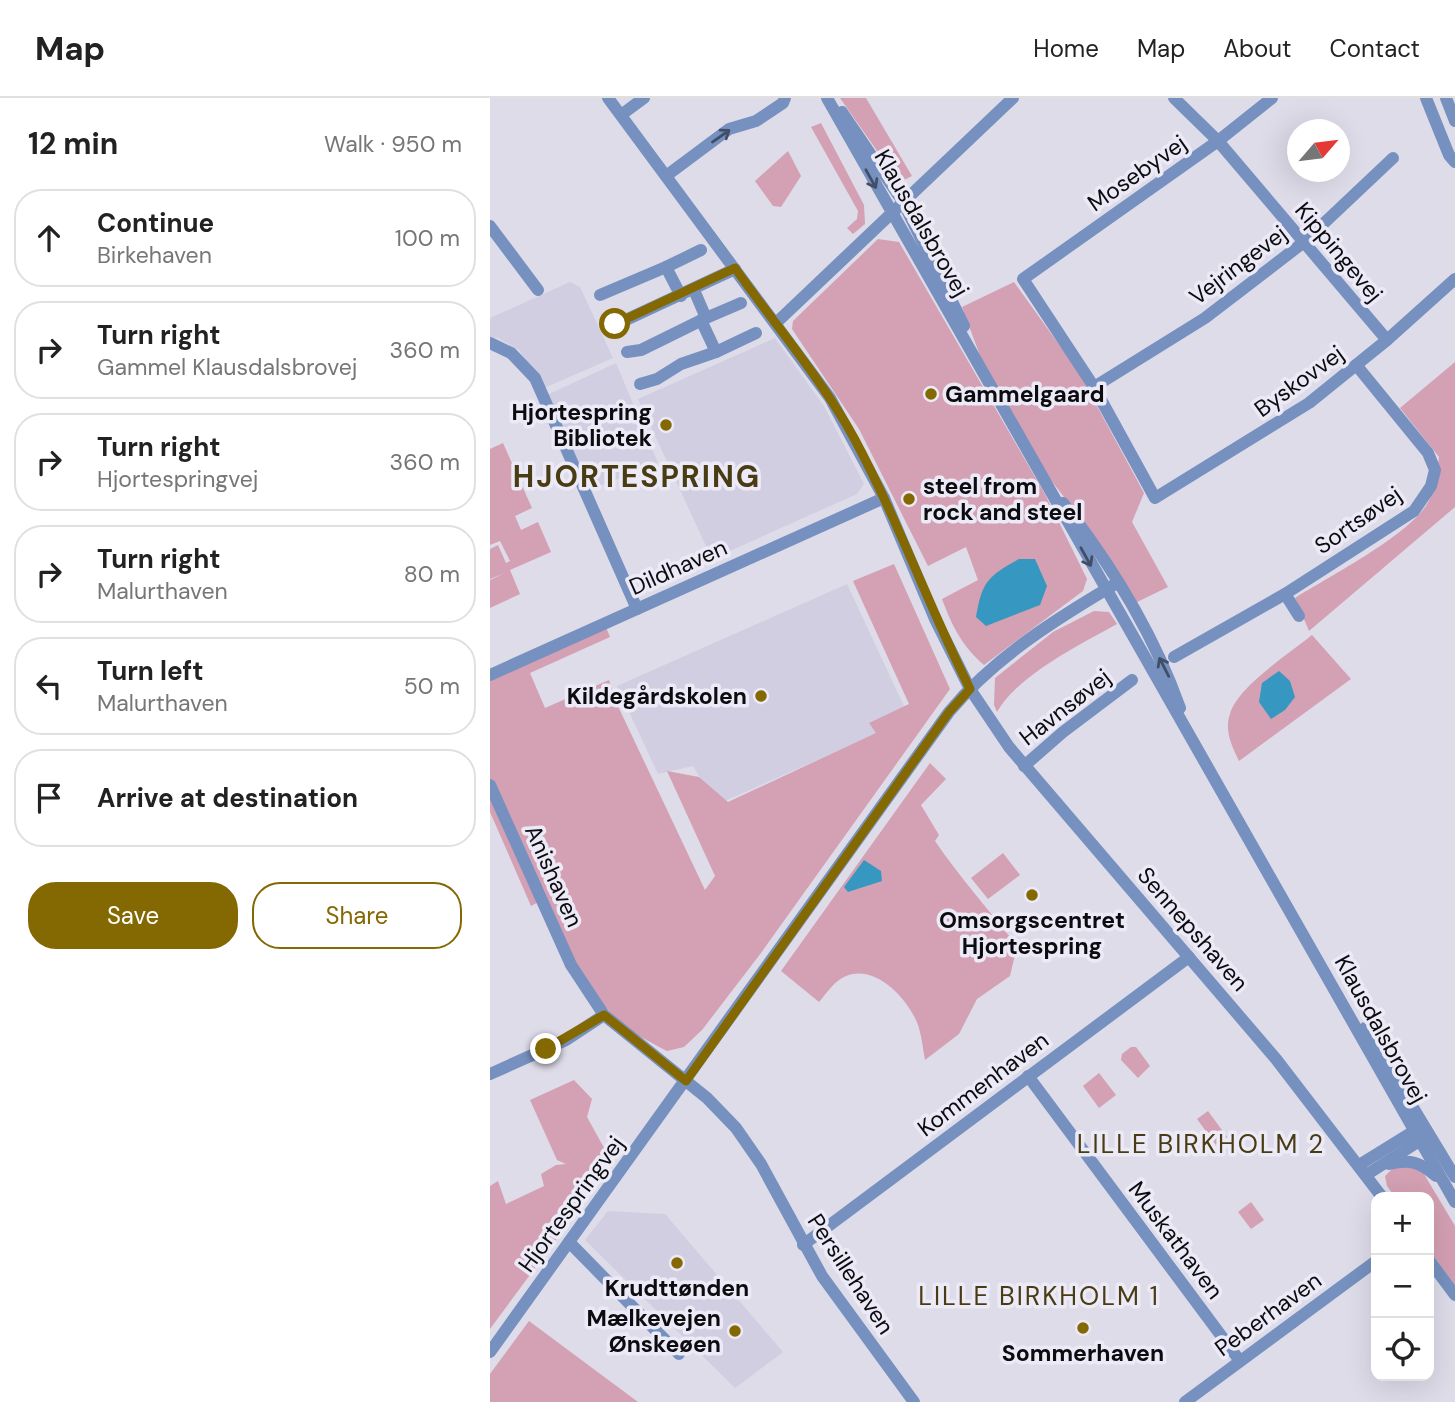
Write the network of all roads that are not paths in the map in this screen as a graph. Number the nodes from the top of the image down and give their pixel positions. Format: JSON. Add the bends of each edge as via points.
{"nodes":[{"id":1,"x":608,"y":98,"type":"edge"},
{"id":2,"x":644,"y":98,"type":"edge"},
{"id":3,"x":785,"y":98,"type":"edge"},
{"id":4,"x":829,"y":98,"type":"edge"},
{"id":5,"x":1013,"y":98,"type":"edge"},
{"id":6,"x":1174,"y":98,"type":"edge"},
{"id":7,"x":1272,"y":98,"type":"edge"},
{"id":8,"x":1426,"y":98,"type":"edge"},
{"id":9,"x":1446,"y":98,"type":"edge"},
{"id":10,"x":621,"y":115,"type":"junction"},
{"id":11,"x":1455,"y":121,"type":"edge"},
{"id":12,"x":1218,"y":141,"type":"junction"},
{"id":13,"x":1393,"y":158,"type":"dead end"},
{"id":14,"x":1455,"y":162,"type":"edge"},
{"id":15,"x":666,"y":176,"type":"junction"},
{"id":16,"x":904,"y":202,"type":"junction"},
{"id":17,"x":890,"y":214,"type":"junction"},
{"id":18,"x":490,"y":226,"type":"edge"},
{"id":19,"x":1304,"y":242,"type":"junction"},
{"id":20,"x":701,"y":250,"type":"dead end"},
{"id":21,"x":666,"y":267,"type":"junction"},
{"id":22,"x":735,"y":268,"type":"junction"},
{"id":23,"x":1455,"y":279,"type":"edge"},
{"id":24,"x":538,"y":290,"type":"dead end"},
{"id":25,"x":694,"y":290,"type":"junction"},
{"id":26,"x":600,"y":295,"type":"dead end"},
{"id":27,"x":681,"y":296,"type":"junction"},
{"id":28,"x":741,"y":303,"type":"dead end"},
{"id":29,"x":704,"y":319,"type":"junction"},
{"id":30,"x":776,"y":323,"type":"junction"},
{"id":31,"x":615,"y":324,"type":"dead end"},
{"id":32,"x":756,"y":333,"type":"dead end"},
{"id":33,"x":1387,"y":340,"type":"junction"},
{"id":34,"x":490,"y":343,"type":"edge"},
{"id":35,"x":627,"y":352,"type":"dead end"},
{"id":36,"x":716,"y":352,"type":"junction"},
{"id":37,"x":1357,"y":366,"type":"junction"},
{"id":38,"x":982,"y":368,"type":"junction"},
{"id":39,"x":640,"y":383,"type":"dead end"},
{"id":40,"x":1094,"y":387,"type":"junction"},
{"id":41,"x":1045,"y":480,"type":"junction"},
{"id":42,"x":884,"y":498,"type":"junction"},
{"id":43,"x":1116,"y":583,"type":"junction"},
{"id":44,"x":1105,"y":590,"type":"junction"},
{"id":45,"x":1285,"y":594,"type":"junction"},
{"id":46,"x":637,"y":609,"type":"junction"},
{"id":47,"x":1299,"y":616,"type":"dead end"},
{"id":48,"x":1174,"y":657,"type":"dead end"},
{"id":49,"x":490,"y":675,"type":"edge"},
{"id":50,"x":1132,"y":680,"type":"dead end"},
{"id":51,"x":970,"y":689,"type":"junction"},
{"id":52,"x":1188,"y":731,"type":"junction"},
{"id":53,"x":1024,"y":766,"type":"junction"},
{"id":54,"x":490,"y":785,"type":"edge"},
{"id":55,"x":1189,"y":957,"type":"junction"},
{"id":56,"x":604,"y":1015,"type":"junction"},
{"id":57,"x":490,"y":1074,"type":"edge"},
{"id":58,"x":1028,"y":1076,"type":"junction"},
{"id":59,"x":686,"y":1081,"type":"junction"},
{"id":60,"x":1421,"y":1135,"type":"junction"},
{"id":61,"x":1379,"y":1166,"type":"junction"},
{"id":62,"x":1362,"y":1170,"type":"junction"},
{"id":63,"x":1449,"y":1180,"type":"edge"},
{"id":64,"x":1378,"y":1192,"type":"edge"},
{"id":65,"x":1455,"y":1202,"type":"edge"},
{"id":66,"x":569,"y":1242,"type":"junction"},
{"id":67,"x":803,"y":1245,"type":"junction"},
{"id":68,"x":1371,"y":1265,"type":"edge"},
{"id":69,"x":1434,"y":1267,"type":"edge"},
{"id":70,"x":1455,"y":1295,"type":"edge"},
{"id":71,"x":490,"y":1352,"type":"edge"},
{"id":72,"x":679,"y":1354,"type":"dead end"},
{"id":73,"x":1240,"y":1361,"type":"junction"},
{"id":74,"x":914,"y":1402,"type":"edge"},
{"id":75,"x":1185,"y":1402,"type":"edge"}],
"edges":[{"from":1,"to":10,"type":"street","name":"Sennepshaven"},
{"from":2,"to":10,"type":"street"},
{"from":15,"to":3,"type":"street","one_way":true,"via":[[729,129],[756,121]]},
{"from":4,"to":16,"type":"street","name":"Klausdalsbrovej"},
{"from":4,"to":17,"type":"street","name":"Klausdalsbrovej","one_way":true},
{"from":5,"to":16,"type":"street"},
{"from":6,"to":12,"type":"street","name":"Kippingevej"},
{"from":7,"to":12,"type":"street","name":"Mosebyvej"},
{"from":8,"to":14,"type":"street"},
{"from":9,"to":11,"type":"street"},
{"from":10,"to":15,"type":"street","name":"Sennepshaven"},
{"from":12,"to":19,"type":"street","name":"Kippingevej"},
{"from":12,"to":40,"type":"street","name":"Mosebyvej","via":[[1023,279]]},
{"from":13,"to":19,"type":"street","name":"Vejringevej"},
{"from":15,"to":22,"type":"street","name":"Sennepshaven"},
{"from":16,"to":17,"type":"street"},
{"from":16,"to":38,"type":"street","name":"Klausdalsbrovej"},
{"from":17,"to":30,"type":"street"},
{"from":17,"to":38,"type":"street","name":"Klausdalsbrovej"},
{"from":18,"to":24,"type":"street"},
{"from":19,"to":33,"type":"street","name":"Kippingevej"},
{"from":19,"to":40,"type":"street","name":"Vejringevej","via":[[1205,318]]},
{"from":20,"to":21,"type":"street"},
{"from":21,"to":26,"type":"street"},
{"from":21,"to":27,"type":"street"},
{"from":22,"to":25,"type":"street"},
{"from":22,"to":30,"type":"street","name":"Sennepshaven"},
{"from":23,"to":33,"type":"street","name":"Byskovvej"},
{"from":25,"to":27,"type":"street"},
{"from":25,"to":29,"type":"street"},
{"from":27,"to":31,"type":"street"},
{"from":28,"to":29,"type":"street"},
{"from":29,"to":35,"type":"street","via":[[641,350]]},
{"from":29,"to":36,"type":"street"},
{"from":30,"to":42,"type":"street","name":"Sennepshaven","via":[[830,398]]},
{"from":32,"to":36,"type":"street"},
{"from":33,"to":37,"type":"street","name":"Byskovvej"},
{"from":34,"to":46,"type":"street","via":[[518,358],[535,378]]},
{"from":36,"to":39,"type":"street","via":[[681,364],[657,380]]},
{"from":37,"to":40,"type":"street","name":"Byskovvej","via":[[1309,403],[1155,498]]},
{"from":37,"to":45,"type":"street","name":"Sortsøvej","via":[[1428,453],[1435,470],[1431,486],[1414,511]]},
{"from":38,"to":41,"type":"street","name":"Klausdalsbrovej"},
{"from":41,"to":43,"type":"street","name":"Klausdalsbrovej"},
{"from":41,"to":44,"type":"street","name":"Klausdalsbrovej","one_way":true},
{"from":42,"to":46,"type":"street","name":"Dildhaven"},
{"from":42,"to":51,"type":"street","name":"Sennepshaven"},
{"from":43,"to":44,"type":"street","name":"Hjortespringvej"},
{"from":52,"to":43,"type":"street","name":"Klausdalsbrovej","one_way":true,"via":[[1167,673]]},
{"from":44,"to":51,"type":"street","name":"Hjortespringvej","via":[[1032,636]]},
{"from":44,"to":52,"type":"street","name":"Klausdalsbrovej"},
{"from":45,"to":47,"type":"street"},
{"from":45,"to":48,"type":"street","name":"Sortsøvej"},
{"from":46,"to":49,"type":"street","name":"Dildhaven"},
{"from":50,"to":53,"type":"street","name":"Havnsøvej"},
{"from":51,"to":53,"type":"street","name":"Sennepshaven"},
{"from":51,"to":59,"type":"street","name":"Hjortespringvej","via":[[949,712]]},
{"from":52,"to":60,"type":"street","name":"Klausdalsbrovej","via":[[1313,949],[1381,1052]]},
{"from":53,"to":55,"type":"street","name":"Sennepshaven"},
{"from":54,"to":56,"type":"street","name":"Anishaven","via":[[582,982]]},
{"from":55,"to":58,"type":"street","name":"Kommenhaven"},
{"from":55,"to":62,"type":"street","name":"Sennepshaven"},
{"from":56,"to":57,"type":"street","via":[[566,1040]]},
{"from":56,"to":59,"type":"street","name":"Anishaven"},
{"from":58,"to":67,"type":"street","name":"Kommenhaven"},
{"from":58,"to":73,"type":"street","name":"Muskathaven"},
{"from":59,"to":66,"type":"street","name":"Hjortespringvej"},
{"from":59,"to":67,"type":"street","name":"Persillehaven","via":[[724,1115],[761,1164]]},
{"from":60,"to":61,"type":"street"},
{"from":60,"to":62,"type":"street"},
{"from":60,"to":63,"type":"street","name":"Klausdalsbrovej"},
{"from":61,"to":62,"type":"street"},
{"from":61,"to":63,"type":"street","via":[[1416,1162]]},
{"from":62,"to":64,"type":"street","name":"Sennepshaven"},
{"from":63,"to":65,"type":"street","name":"Klausdalsbrovej"},
{"from":66,"to":71,"type":"street","name":"Hjortespringvej"},
{"from":66,"to":72,"type":"street"},
{"from":67,"to":74,"type":"street","name":"Persillehaven"},
{"from":68,"to":73,"type":"street","name":"Peberhaven"},
{"from":69,"to":70,"type":"street"},
{"from":73,"to":75,"type":"street","name":"Peberhaven"}]}
